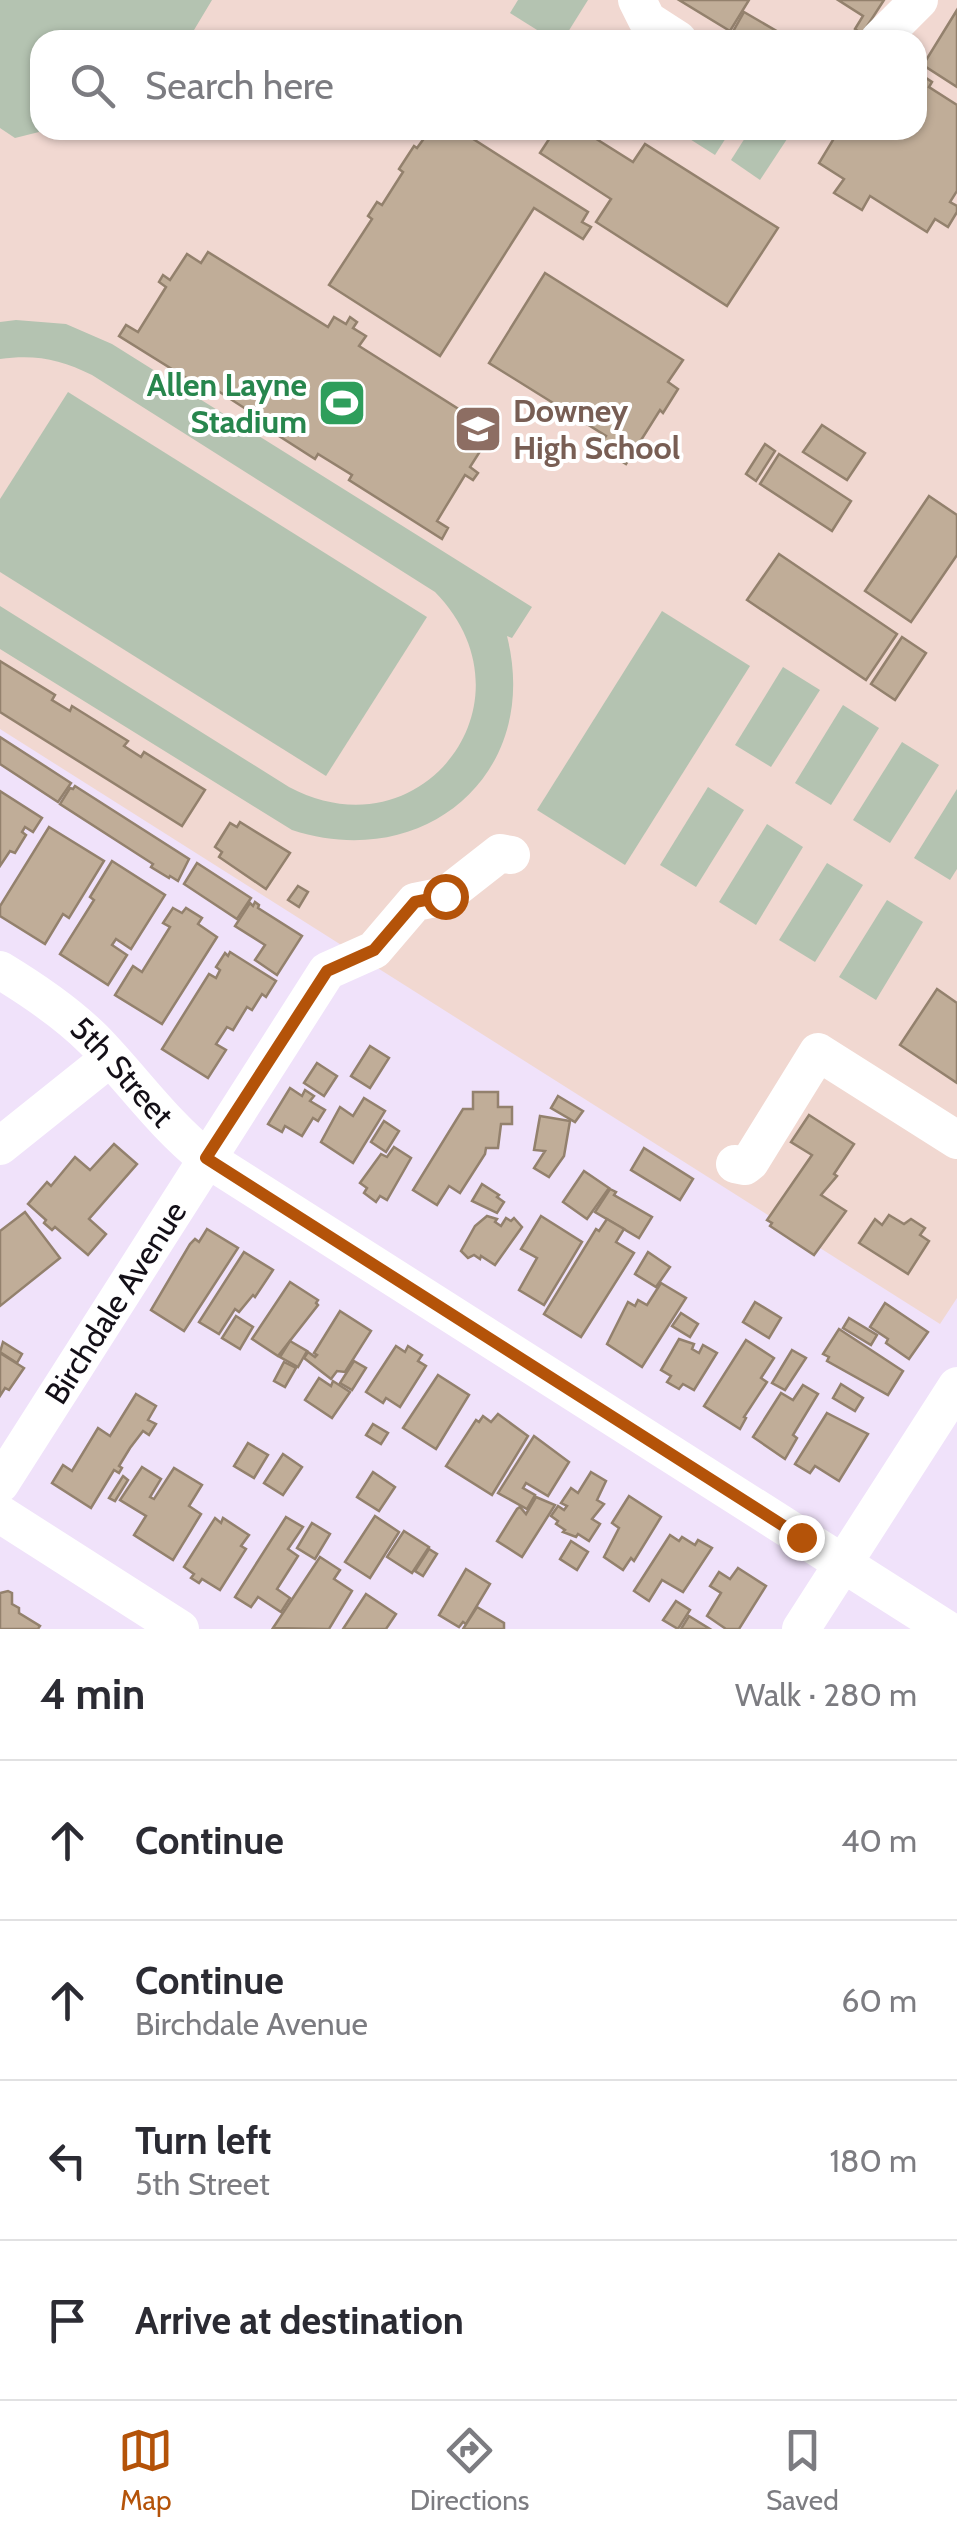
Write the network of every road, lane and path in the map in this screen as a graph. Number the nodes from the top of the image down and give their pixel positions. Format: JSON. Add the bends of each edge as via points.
{"nodes":[{"id":1,"x":638,"y":0,"type":"edge"},
{"id":2,"x":919,"y":0,"type":"edge"},
{"id":3,"x":662,"y":30,"type":"edge"},
{"id":4,"x":889,"y":30,"type":"edge"},
{"id":5,"x":511,"y":855,"type":"dead end"},
{"id":6,"x":0,"y":970,"type":"edge"},
{"id":7,"x":110,"y":1058,"type":"junction"},
{"id":8,"x":957,"y":1140,"type":"edge"},
{"id":9,"x":0,"y":1146,"type":"edge"},
{"id":10,"x":206,"y":1158,"type":"junction"},
{"id":11,"x":735,"y":1164,"type":"dead end"},
{"id":12,"x":957,"y":1386,"type":"edge"},
{"id":13,"x":0,"y":1484,"type":"edge"},
{"id":14,"x":0,"y":1514,"type":"edge"},
{"id":15,"x":843,"y":1564,"type":"junction"},
{"id":16,"x":180,"y":1629,"type":"edge"},
{"id":17,"x":801,"y":1629,"type":"edge"},
{"id":18,"x":946,"y":1629,"type":"edge"}],
"edges":[{"from":1,"to":3,"type":"street","via":[[647,20]]},
{"from":2,"to":4,"type":"street"},
{"from":5,"to":10,"type":"street","name":"Birchdale Avenue","via":[[500,854],[445,896],[415,902],[374,950],[327,971]]},
{"from":6,"to":7,"type":"street","name":"5th Street","via":[[73,1021]]},
{"from":7,"to":9,"type":"street"},
{"from":7,"to":10,"type":"street","name":"5th Street"},
{"from":8,"to":11,"type":"street","via":[[818,1052],[750,1162]]},
{"from":10,"to":13,"type":"street","name":"Birchdale Avenue"},
{"from":10,"to":15,"type":"street","name":"5th Street"},
{"from":12,"to":15,"type":"street"},
{"from":14,"to":16,"type":"street"},
{"from":15,"to":17,"type":"street"},
{"from":15,"to":18,"type":"street","name":"5th Street"}]}
